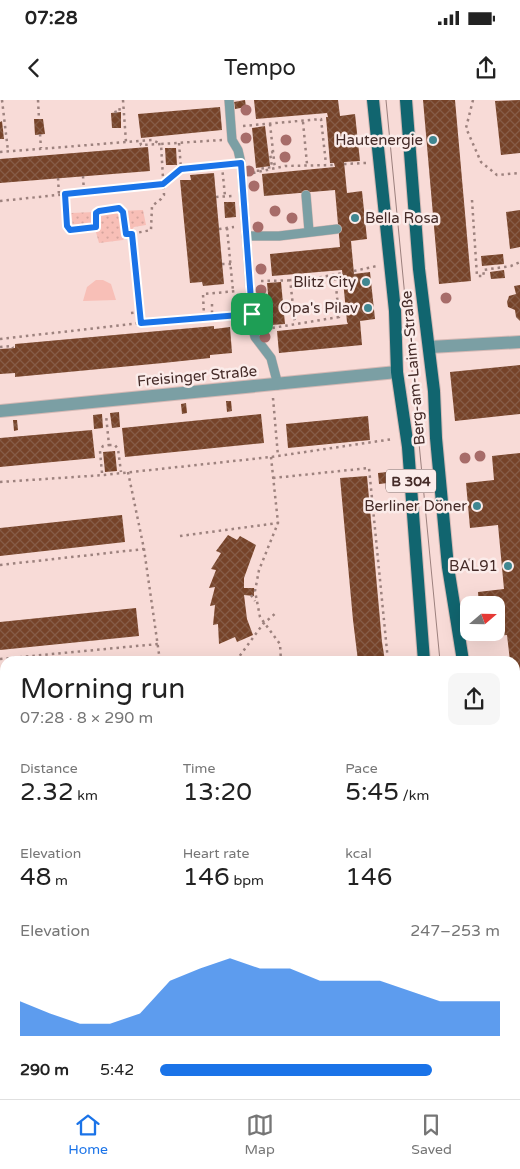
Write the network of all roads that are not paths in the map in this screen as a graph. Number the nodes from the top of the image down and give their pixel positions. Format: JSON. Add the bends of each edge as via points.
{"nodes":[{"id":1,"x":229,"y":100,"type":"edge"},
{"id":2,"x":373,"y":100,"type":"edge"},
{"id":3,"x":406,"y":100,"type":"edge"},
{"id":4,"x":306,"y":195,"type":"dead end"},
{"id":5,"x":337,"y":229,"type":"dead end"},
{"id":6,"x":309,"y":231,"type":"junction"},
{"id":7,"x":246,"y":236,"type":"junction"},
{"id":8,"x":520,"y":342,"type":"edge"},
{"id":9,"x":430,"y":347,"type":"junction"},
{"id":10,"x":397,"y":372,"type":"junction"},
{"id":11,"x":275,"y":385,"type":"junction"},
{"id":12,"x":0,"y":410,"type":"edge"},
{"id":13,"x":424,"y":656,"type":"edge"},
{"id":14,"x":462,"y":656,"type":"edge"}],
"edges":[{"from":1,"to":7,"type":"lane","via":[[232,140],[241,163]]},
{"from":2,"to":10,"type":"main road","name":"Berg-am-Laim-Straße","number":"B 304","via":[[395,311]]},
{"from":3,"to":9,"type":"main road","name":"Berg-am-Laim-Straße","number":"B 304","via":[[419,269]]},
{"from":4,"to":6,"type":"lane"},
{"from":5,"to":6,"type":"lane"},
{"from":6,"to":7,"type":"lane","via":[[278,236]]},
{"from":7,"to":11,"type":"lane","via":[[255,337],[271,358]]},
{"from":8,"to":9,"type":"street"},
{"from":9,"to":14,"type":"main road","name":"Berg-am-Laim-Straße","number":"B 304","via":[[448,567]]},
{"from":10,"to":11,"type":"street","name":"Freisinger Straße"},
{"from":10,"to":13,"type":"main road","name":"Berg-am-Laim-Straße","number":"B 304","via":[[408,447]]},
{"from":11,"to":12,"type":"street","name":"Freisinger Straße"}]}
